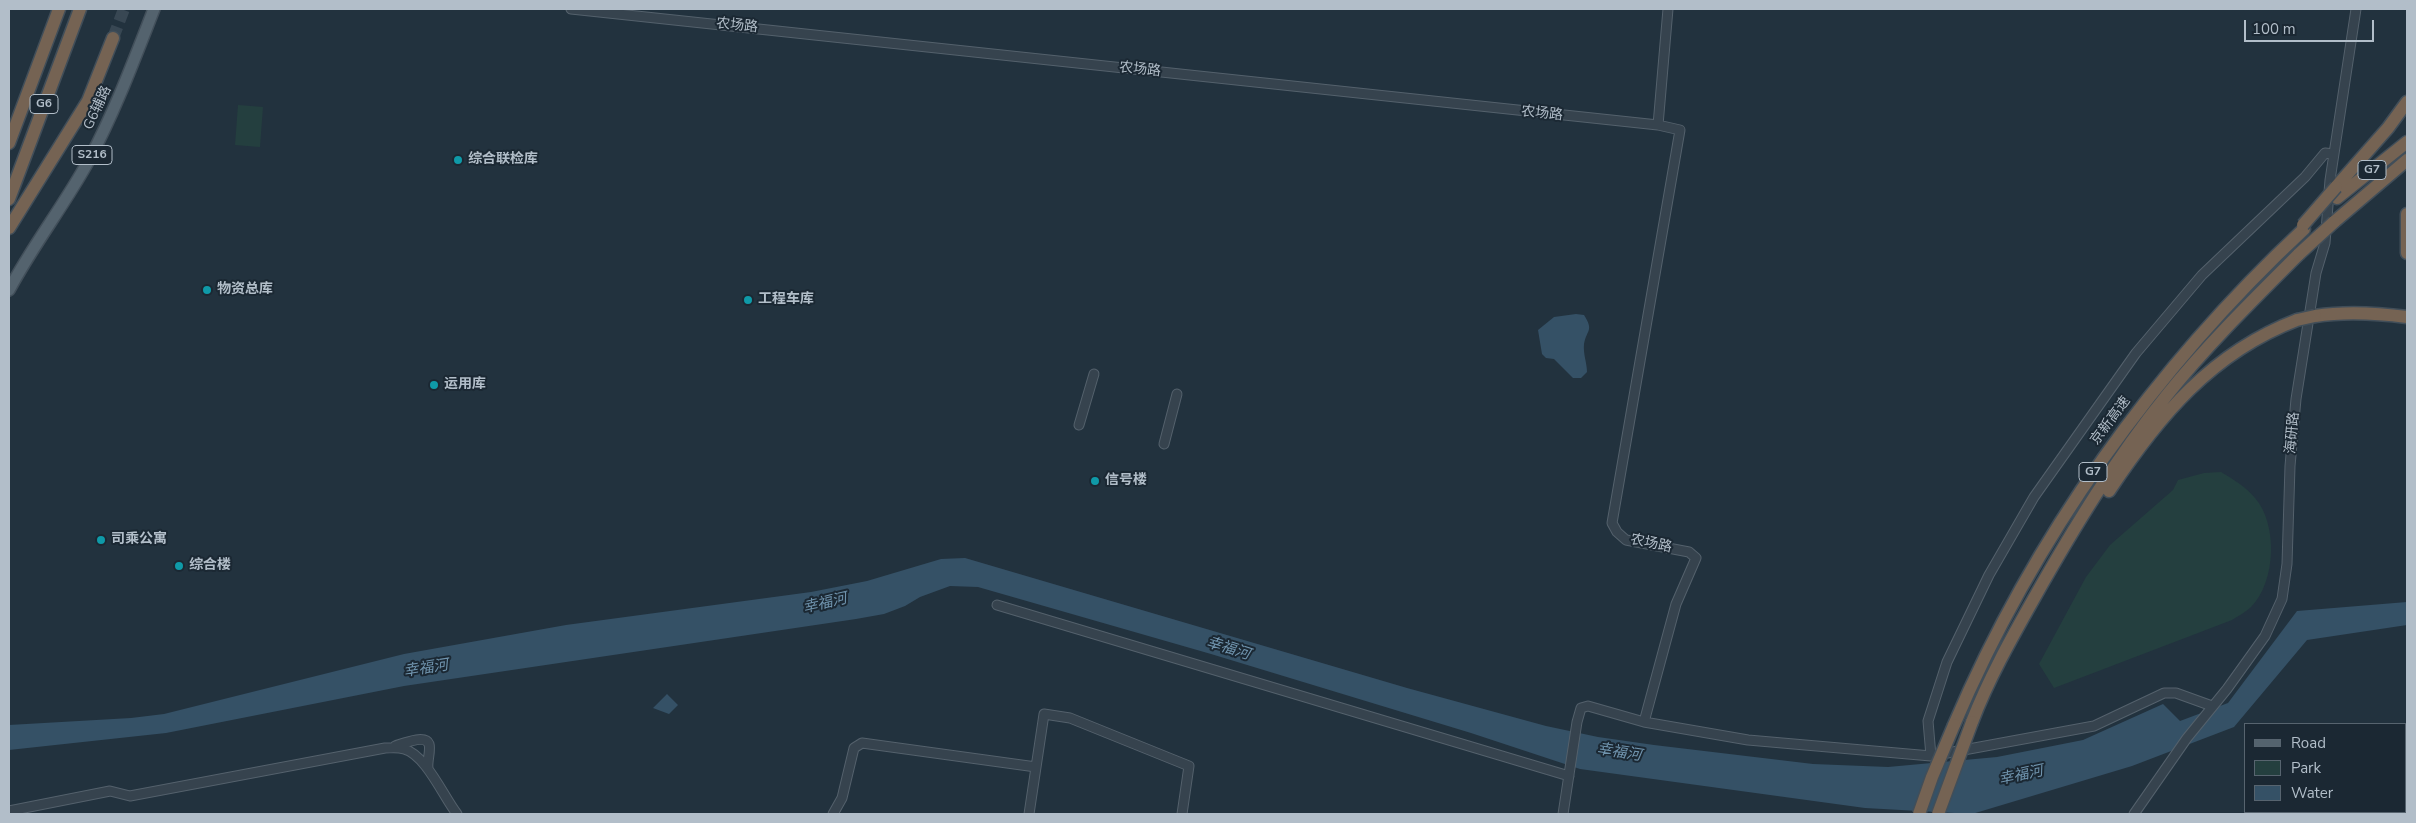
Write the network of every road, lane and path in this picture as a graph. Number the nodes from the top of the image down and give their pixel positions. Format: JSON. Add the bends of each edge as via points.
{"nodes":[{"id":1,"x":59,"y":9,"type":"edge"},
{"id":2,"x":80,"y":9,"type":"edge"},
{"id":3,"x":154,"y":9,"type":"edge"},
{"id":4,"x":570,"y":9,"type":"edge"},
{"id":5,"x":1668,"y":9,"type":"edge"},
{"id":6,"x":2356,"y":9,"type":"edge"},
{"id":7,"x":113,"y":38,"type":"tunnel mouth"},
{"id":8,"x":2407,"y":102,"type":"edge"},
{"id":9,"x":1658,"y":125,"type":"junction"},
{"id":10,"x":2407,"y":142,"type":"edge"},
{"id":11,"x":9,"y":143,"type":"edge"},
{"id":12,"x":2334,"y":154,"type":"junction"},
{"id":13,"x":2407,"y":160,"type":"edge"},
{"id":14,"x":2337,"y":193,"type":"junction"},
{"id":15,"x":9,"y":198,"type":"edge"},
{"id":16,"x":2407,"y":214,"type":"edge"},
{"id":17,"x":9,"y":228,"type":"edge"},
{"id":18,"x":2407,"y":253,"type":"edge"},
{"id":19,"x":9,"y":290,"type":"edge"},
{"id":20,"x":2407,"y":317,"type":"edge"},
{"id":21,"x":1094,"y":374,"type":"dead end"},
{"id":22,"x":1177,"y":394,"type":"dead end"},
{"id":23,"x":1079,"y":425,"type":"dead end"},
{"id":24,"x":1164,"y":444,"type":"dead end"},
{"id":25,"x":2064,"y":544,"type":"junction"},
{"id":26,"x":997,"y":605,"type":"dead end"},
{"id":27,"x":2212,"y":706,"type":"junction"},
{"id":28,"x":1644,"y":722,"type":"junction"},
{"id":29,"x":389,"y":748,"type":"junction"},
{"id":30,"x":1931,"y":756,"type":"junction"},
{"id":31,"x":1036,"y":767,"type":"junction"},
{"id":32,"x":428,"y":769,"type":"junction"},
{"id":33,"x":1569,"y":774,"type":"junction"},
{"id":34,"x":11,"y":812,"type":"edge"},
{"id":35,"x":457,"y":814,"type":"edge"},
{"id":36,"x":833,"y":814,"type":"edge"},
{"id":37,"x":1029,"y":814,"type":"edge"},
{"id":38,"x":1182,"y":814,"type":"edge"},
{"id":39,"x":1563,"y":814,"type":"edge"},
{"id":40,"x":1920,"y":814,"type":"edge"},
{"id":41,"x":1938,"y":814,"type":"edge"},
{"id":42,"x":2134,"y":814,"type":"edge"}],
"edges":[{"from":1,"to":11,"type":"highway","number":"G6"},
{"from":2,"to":15,"type":"highway","number":"G6"},
{"from":3,"to":19,"type":"main road","name":"G6辅路","number":"S216","via":[[119,100],[88,161],[26,257]]},
{"from":4,"to":9,"type":"street","name":"农场路"},
{"from":5,"to":9,"type":"street"},
{"from":6,"to":12,"type":"street","name":"海研路"},
{"from":7,"to":17,"type":"highway","via":[[88,101]]},
{"from":8,"to":14,"type":"highway"},
{"from":9,"to":28,"type":"street","name":"农场路","via":[[1680,130],[1612,523],[1626,540],[1689,552],[1696,558],[1676,604]]},
{"from":10,"to":14,"type":"highway","number":"G7"},
{"from":12,"to":27,"type":"street","name":"海研路","via":[[2325,243],[2316,273],[2296,399],[2287,564],[2282,599],[2265,636]]},
{"from":12,"to":30,"type":"street","via":[[2325,153],[2305,177],[2202,275],[2136,353],[2034,496],[1989,575],[1947,662],[1928,721]]},
{"from":13,"to":25,"type":"highway","number":"G7","bridge":true,"via":[[2334,222],[2232,320],[2167,395]]},
{"from":14,"to":40,"type":"highway","name":"京新高速","number":"G7","bridge":true,"via":[[2158,384],[2106,451],[1999,627],[1932,777]]},
{"from":16,"to":18,"type":"highway"},
{"from":20,"to":25,"type":"highway","bridge":true,"via":[[2371,312],[2315,316],[2297,320],[2248,342],[2202,377],[2146,439],[2091,518]]},
{"from":21,"to":23,"type":"street"},
{"from":22,"to":24,"type":"street"},
{"from":25,"to":41,"type":"highway","number":"G7","bridge":true,"via":[[2012,638],[1972,722]]},
{"from":26,"to":33,"type":"street"},
{"from":27,"to":30,"type":"street","via":[[2176,693],[2164,694],[2094,726]]},
{"from":27,"to":42,"type":"street","name":"海研路"},
{"from":28,"to":30,"type":"street","via":[[1748,740]]},
{"from":28,"to":33,"type":"street","via":[[1588,706],[1581,708]]},
{"from":29,"to":32,"type":"street","via":[[405,749]]},
{"from":29,"to":32,"type":"street","via":[[422,739],[427,741]]},
{"from":29,"to":34,"type":"street","via":[[130,796],[110,791]]},
{"from":31,"to":36,"type":"street","via":[[862,743],[854,748],[842,798]]},
{"from":31,"to":37,"type":"street"},
{"from":31,"to":38,"type":"street","via":[[1044,714],[1070,718],[1189,766]]},
{"from":32,"to":35,"type":"street"},
{"from":33,"to":39,"type":"street"}]}
